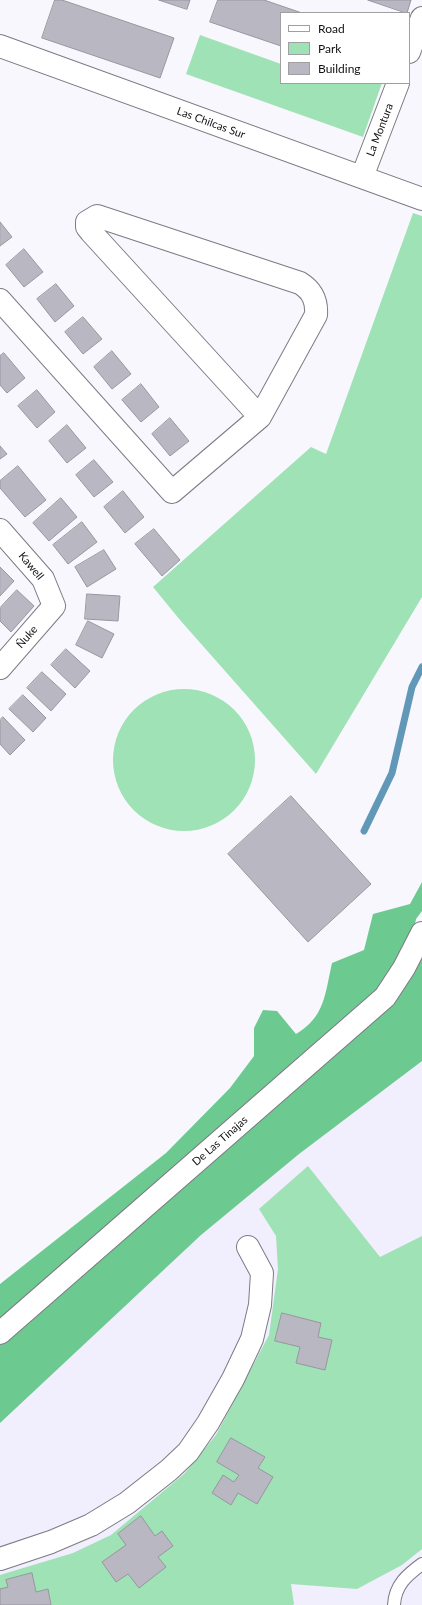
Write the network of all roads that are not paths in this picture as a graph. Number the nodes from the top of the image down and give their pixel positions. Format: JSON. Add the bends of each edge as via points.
{"nodes":[{"id":1,"x":420,"y":28,"type":"edge"},
{"id":2,"x":0,"y":46,"type":"edge"},
{"id":3,"x":410,"y":50,"type":"edge"},
{"id":4,"x":398,"y":84,"type":"edge"},
{"id":5,"x":362,"y":177,"type":"junction"},
{"id":6,"x":422,"y":199,"type":"edge"},
{"id":7,"x":0,"y":300,"type":"edge"},
{"id":8,"x":8,"y":314,"type":"edge"},
{"id":9,"x":260,"y":417,"type":"junction"},
{"id":10,"x":0,"y":530,"type":"edge"},
{"id":11,"x":54,"y":606,"type":"joint"},
{"id":12,"x":0,"y":668,"type":"edge"},
{"id":13,"x":422,"y":933,"type":"edge"},
{"id":14,"x":248,"y":1247,"type":"dead end"},
{"id":15,"x":0,"y":1333,"type":"edge"},
{"id":16,"x":0,"y":1559,"type":"edge"},
{"id":17,"x":422,"y":1564,"type":"edge"},
{"id":18,"x":394,"y":1605,"type":"edge"}],
"edges":[{"from":1,"to":3,"type":"street"},
{"from":2,"to":5,"type":"street","name":"Las Chilcas Sur"},
{"from":4,"to":5,"type":"street","name":"La Montura"},
{"from":5,"to":6,"type":"street","name":"Las Chilcas Sur"},
{"from":7,"to":8,"type":"street"},
{"from":8,"to":9,"type":"street","via":[[172,492]]},
{"from":9,"to":9,"type":"street","via":[[91,232],[87,222],[97,216],[300,282],[312,292],[317,306],[316,315]]},
{"from":10,"to":11,"type":"street","name":"Kawell","via":[[43,579]]},
{"from":11,"to":12,"type":"street","name":"Ñuke"},
{"from":13,"to":15,"type":"street","name":"De Las Tinajas","via":[[385,997]]},
{"from":14,"to":16,"type":"street","via":[[262,1273],[260,1304],[252,1339],[219,1404],[188,1452],[170,1470],[127,1503],[91,1525]]},
{"from":17,"to":18,"type":"lane","via":[[399,1585]]}]}
